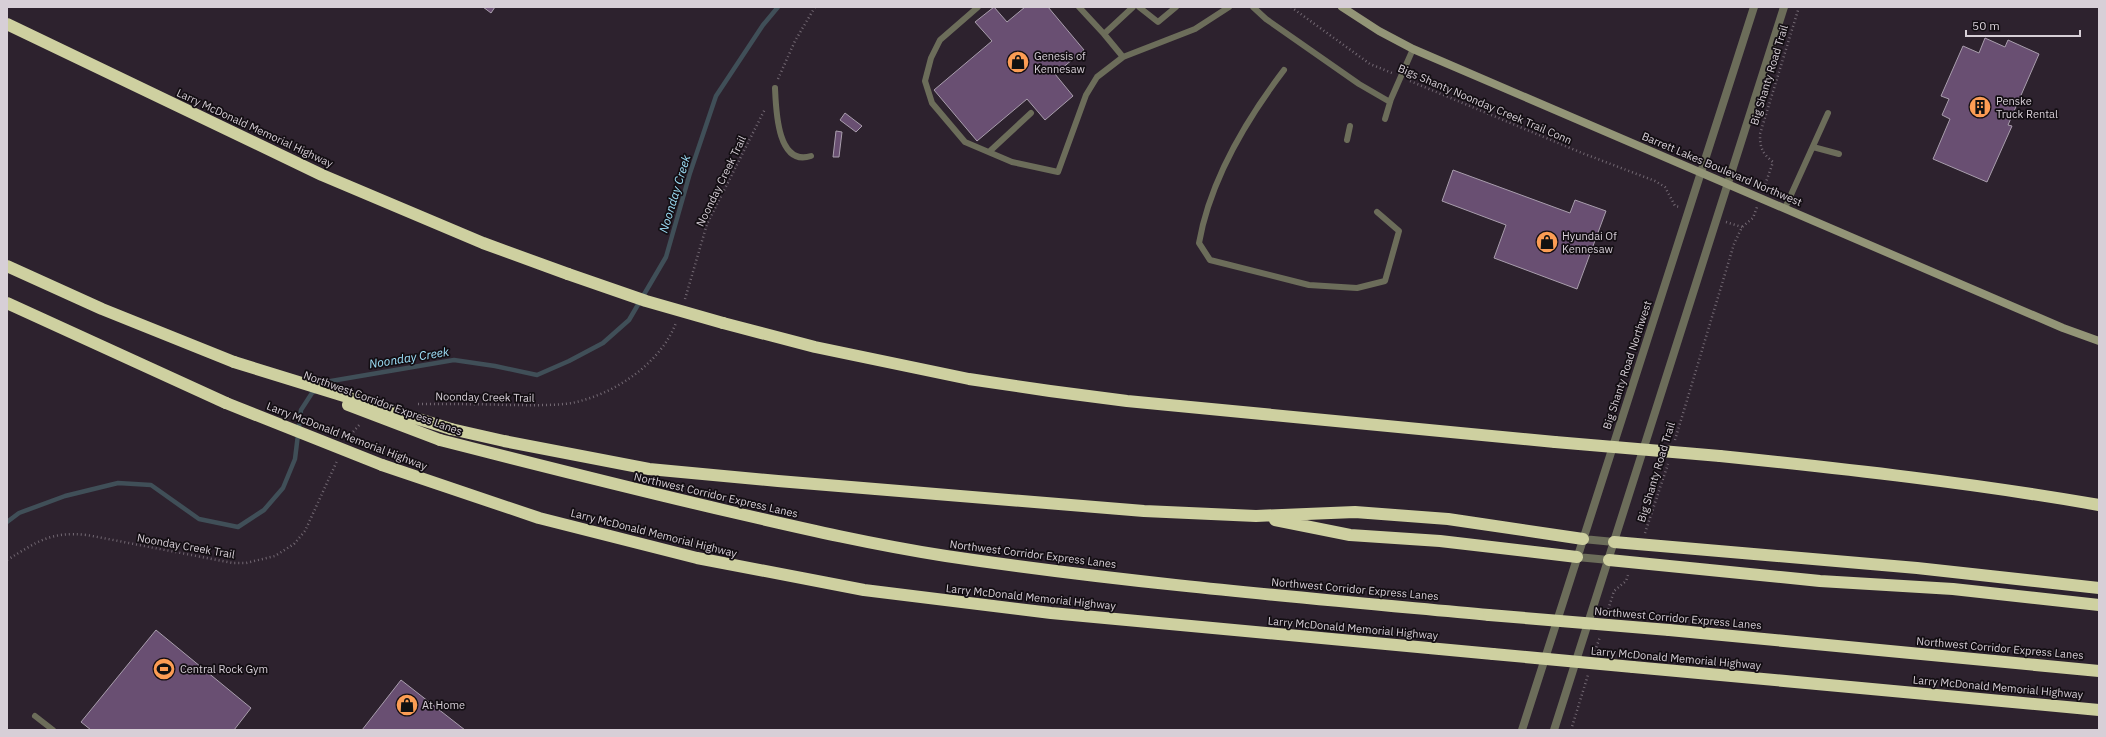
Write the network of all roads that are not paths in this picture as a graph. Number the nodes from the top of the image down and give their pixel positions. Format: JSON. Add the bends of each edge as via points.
{"nodes":[{"id":1,"x":978,"y":7,"type":"edge"},
{"id":2,"x":1079,"y":7,"type":"edge"},
{"id":3,"x":1133,"y":7,"type":"edge"},
{"id":4,"x":1139,"y":7,"type":"edge"},
{"id":5,"x":1176,"y":7,"type":"edge"},
{"id":6,"x":1229,"y":7,"type":"edge"},
{"id":7,"x":1253,"y":7,"type":"edge"},
{"id":8,"x":1342,"y":7,"type":"edge"},
{"id":9,"x":1754,"y":7,"type":"edge"},
{"id":10,"x":1784,"y":7,"type":"edge"},
{"id":11,"x":7,"y":24,"type":"edge"},
{"id":12,"x":1104,"y":34,"type":"junction"},
{"id":13,"x":1413,"y":49,"type":"junction"},
{"id":14,"x":1123,"y":58,"type":"junction"},
{"id":15,"x":1284,"y":70,"type":"dead end"},
{"id":16,"x":775,"y":88,"type":"road end"},
{"id":17,"x":1390,"y":102,"type":"junction"},
{"id":18,"x":1031,"y":113,"type":"dead end"},
{"id":19,"x":1828,"y":113,"type":"dead end"},
{"id":20,"x":1385,"y":118,"type":"dead end"},
{"id":21,"x":1350,"y":126,"type":"dead end"},
{"id":22,"x":1348,"y":140,"type":"dead end"},
{"id":23,"x":1814,"y":147,"type":"junction"},
{"id":24,"x":989,"y":152,"type":"junction"},
{"id":25,"x":1839,"y":154,"type":"dead end"},
{"id":26,"x":811,"y":156,"type":"dead end"},
{"id":27,"x":1701,"y":171,"type":"junction"},
{"id":28,"x":1729,"y":183,"type":"junction"},
{"id":29,"x":1785,"y":208,"type":"junction"},
{"id":30,"x":1377,"y":212,"type":"dead end"},
{"id":31,"x":7,"y":266,"type":"edge"},
{"id":32,"x":7,"y":303,"type":"edge"},
{"id":33,"x":2099,"y":341,"type":"edge"},
{"id":34,"x":234,"y":362,"type":"junction"},
{"id":35,"x":2099,"y":505,"type":"edge"},
{"id":36,"x":1256,"y":516,"type":"junction"},
{"id":37,"x":1583,"y":539,"type":"junction"},
{"id":38,"x":1614,"y":542,"type":"junction"},
{"id":39,"x":1577,"y":557,"type":"junction"},
{"id":40,"x":1609,"y":560,"type":"junction"},
{"id":41,"x":2099,"y":588,"type":"edge"},
{"id":42,"x":2099,"y":605,"type":"edge"},
{"id":43,"x":2099,"y":671,"type":"edge"},
{"id":44,"x":2099,"y":710,"type":"edge"},
{"id":45,"x":35,"y":716,"type":"dead end"},
{"id":46,"x":53,"y":730,"type":"edge"},
{"id":47,"x":1522,"y":730,"type":"edge"},
{"id":48,"x":1554,"y":730,"type":"edge"}],
"edges":[{"from":1,"to":24,"type":"lane","via":[[940,40],[931,58],[925,81],[932,104],[965,142]]},
{"from":2,"to":12,"type":"lane"},
{"from":3,"to":12,"type":"lane"},
{"from":4,"to":5,"type":"lane","via":[[1158,22]]},
{"from":6,"to":14,"type":"lane","via":[[1196,29]]},
{"from":7,"to":17,"type":"lane","via":[[1266,19]]},
{"from":8,"to":13,"type":"main road","name":"Barrett Lakes Boulevard Northwest"},
{"from":9,"to":27,"type":"street","name":"Big Shanty Road Northwest"},
{"from":10,"to":28,"type":"street"},
{"from":11,"to":35,"type":"highway","name":"Larry McDonald Memorial Highway","bridge":true,"via":[[322,175],[483,243],[646,301],[815,347],[969,379],[1143,403],[1720,456],[1932,479]]},
{"from":12,"to":14,"type":"lane"},
{"from":13,"to":17,"type":"lane"},
{"from":13,"to":27,"type":"main road","name":"Barrett Lakes Boulevard Northwest"},
{"from":14,"to":24,"type":"lane","via":[[1097,77],[1086,95],[1058,172],[1012,162]]},
{"from":15,"to":30,"type":"lane","via":[[1260,102],[1229,155],[1202,224],[1199,243],[1210,260],[1309,285],[1357,288],[1385,281],[1399,231]]},
{"from":16,"to":26,"type":"lane","via":[[776,108],[784,144],[796,157]]},
{"from":17,"to":20,"type":"lane"},
{"from":18,"to":24,"type":"lane"},
{"from":19,"to":23,"type":"lane"},
{"from":21,"to":22,"type":"lane"},
{"from":23,"to":25,"type":"lane"},
{"from":23,"to":29,"type":"lane"},
{"from":27,"to":28,"type":"main road","name":"Barrett Lakes Boulevard Northwest"},
{"from":27,"to":37,"type":"street","name":"Big Shanty Road Northwest"},
{"from":28,"to":29,"type":"main road","name":"Barrett Lakes Boulevard Northwest"},
{"from":28,"to":38,"type":"street"},
{"from":29,"to":33,"type":"main road","name":"Barrett Lakes Boulevard Northwest","via":[[2063,328]]},
{"from":31,"to":34,"type":"highway","name":"Northwest Corridor Express Lanes","via":[[102,309]]},
{"from":32,"to":44,"type":"highway","name":"Larry McDonald Memorial Highway","bridge":true,"via":[[226,403],[382,465],[539,518],[696,558],[864,590],[1051,613]]},
{"from":34,"to":36,"type":"highway","bridge":true,"via":[[451,429],[649,469],[1144,511]]},
{"from":34,"to":43,"type":"highway","name":"Northwest Corridor Express Lanes","bridge":true,"via":[[440,440],[833,536],[944,556],[1272,595]]},
{"from":36,"to":37,"type":"highway","via":[[1355,512],[1448,519]]},
{"from":36,"to":39,"type":"highway","via":[[1350,535],[1440,541]]},
{"from":37,"to":38,"type":"street"},
{"from":37,"to":39,"type":"street","name":"Big Shanty Road Northwest"},
{"from":38,"to":40,"type":"street"},
{"from":38,"to":41,"type":"highway","via":[[1917,568]]},
{"from":39,"to":40,"type":"street"},
{"from":39,"to":47,"type":"street","name":"Big Shanty Road Northwest"},
{"from":40,"to":42,"type":"highway"},
{"from":40,"to":48,"type":"street"},
{"from":45,"to":46,"type":"lane"}]}
